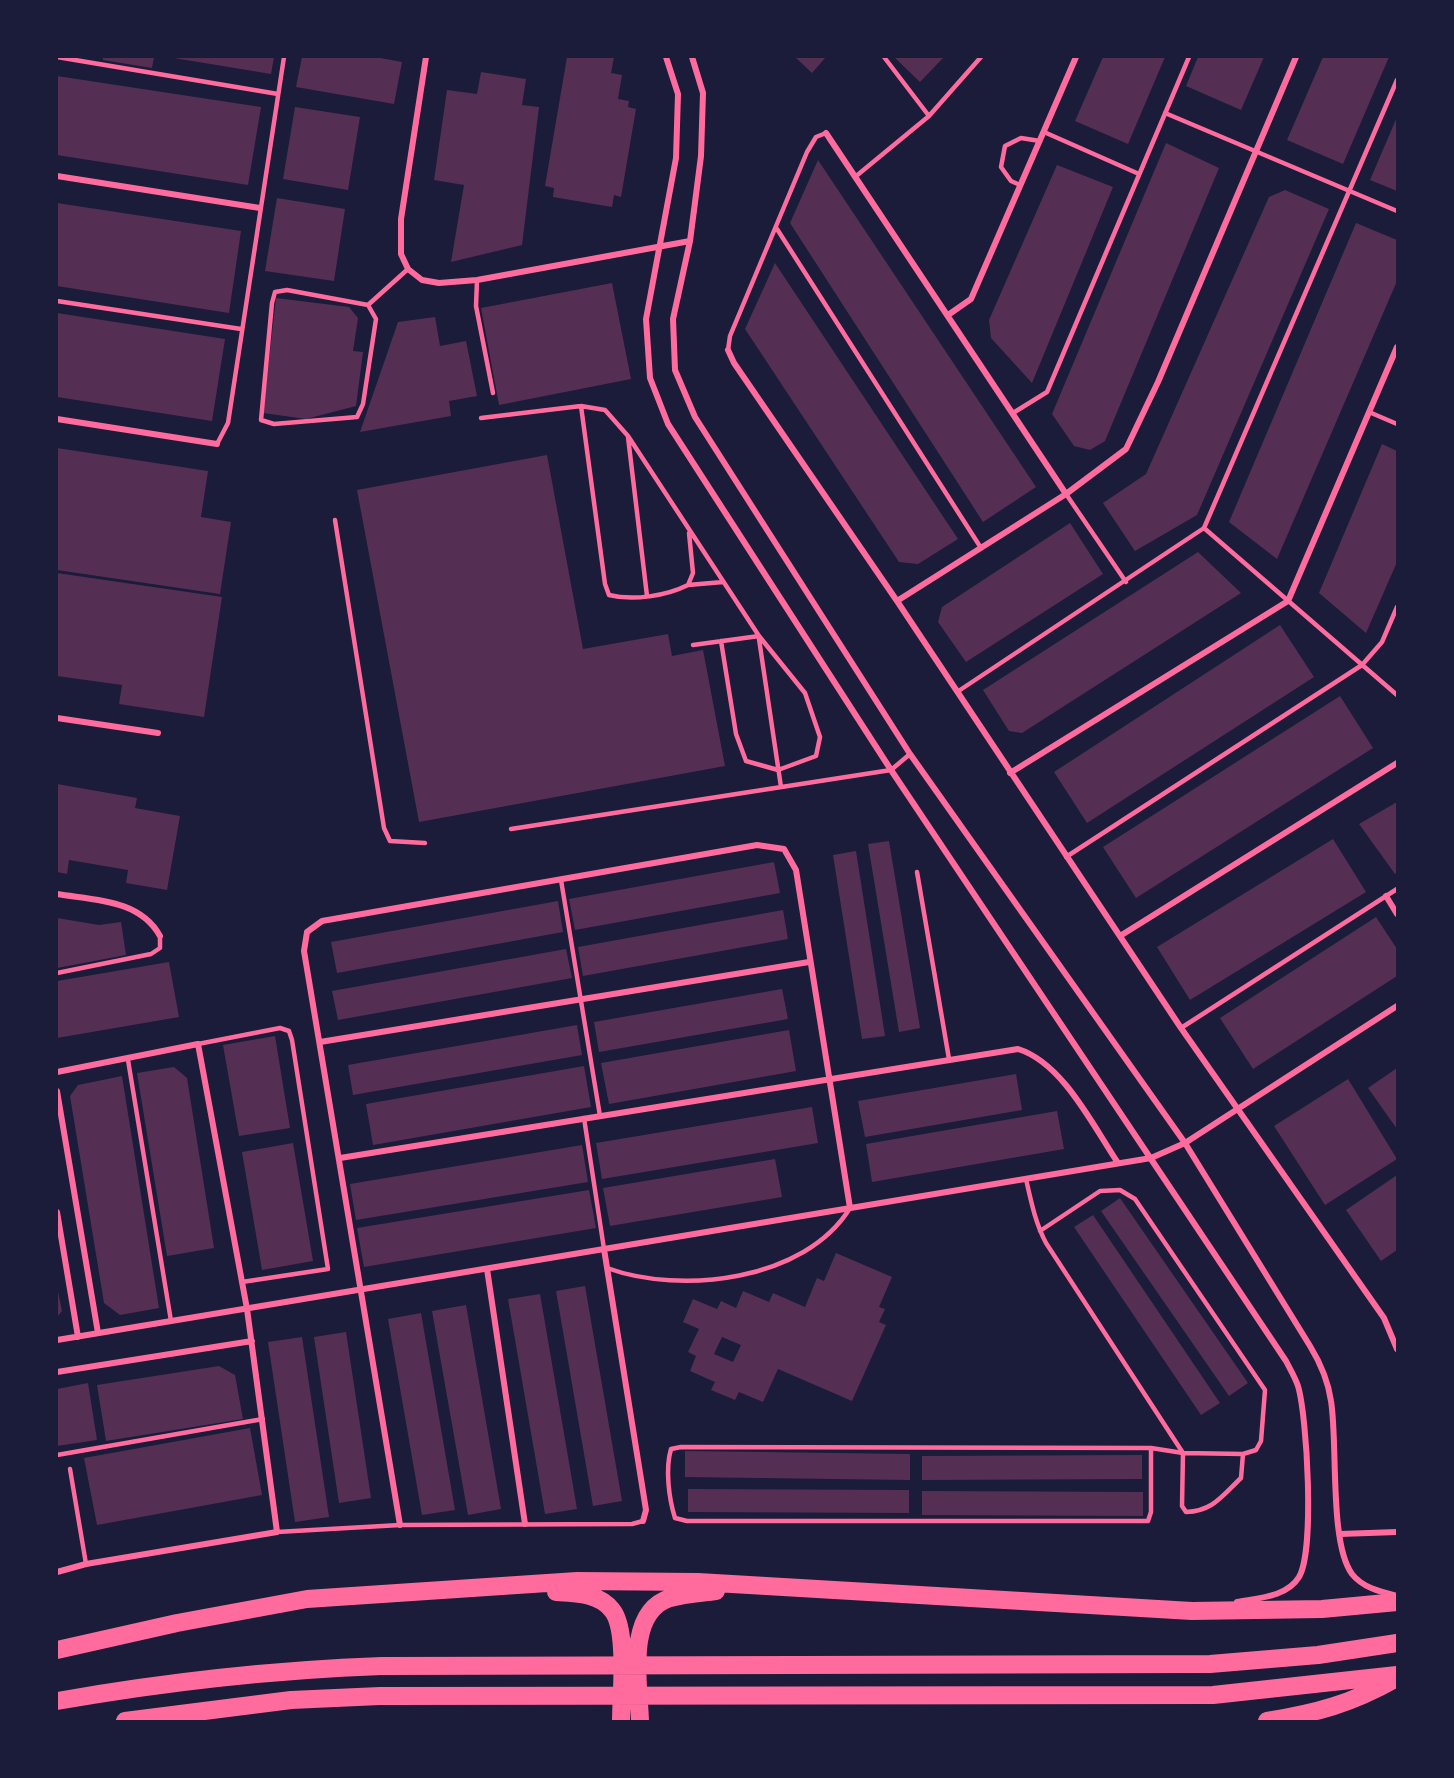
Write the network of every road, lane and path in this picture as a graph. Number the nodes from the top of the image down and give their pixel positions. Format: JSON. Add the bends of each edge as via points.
{"nodes":[{"id":1,"x":57,"y":57,"type":"edge"},
{"id":2,"x":284,"y":57,"type":"edge"},
{"id":3,"x":426,"y":57,"type":"edge"},
{"id":4,"x":666,"y":57,"type":"edge"},
{"id":5,"x":692,"y":57,"type":"edge"},
{"id":6,"x":884,"y":57,"type":"edge"},
{"id":7,"x":981,"y":57,"type":"edge"},
{"id":8,"x":1076,"y":57,"type":"edge"},
{"id":9,"x":1189,"y":57,"type":"edge"},
{"id":10,"x":1296,"y":57,"type":"edge"},
{"id":11,"x":1397,"y":80,"type":"edge"},
{"id":12,"x":278,"y":94,"type":"junction"},
{"id":13,"x":1165,"y":113,"type":"junction"},
{"id":14,"x":929,"y":116,"type":"junction"},
{"id":15,"x":1044,"y":132,"type":"junction"},
{"id":16,"x":826,"y":133,"type":"joint"},
{"id":17,"x":1040,"y":141,"type":"junction"},
{"id":18,"x":1256,"y":152,"type":"junction"},
{"id":19,"x":1139,"y":174,"type":"junction"},
{"id":20,"x":57,"y":176,"type":"edge"},
{"id":21,"x":855,"y":177,"type":"junction"},
{"id":22,"x":1020,"y":185,"type":"junction"},
{"id":23,"x":1349,"y":191,"type":"junction"},
{"id":24,"x":260,"y":208,"type":"junction"},
{"id":25,"x":1397,"y":212,"type":"edge"},
{"id":26,"x":777,"y":229,"type":"junction"},
{"id":27,"x":690,"y":241,"type":"junction"},
{"id":28,"x":661,"y":246,"type":"junction"},
{"id":29,"x":408,"y":269,"type":"junction"},
{"id":30,"x":477,"y":280,"type":"junction"},
{"id":31,"x":57,"y":301,"type":"edge"},
{"id":32,"x":368,"y":304,"type":"junction"},
{"id":33,"x":948,"y":315,"type":"junction"},
{"id":34,"x":241,"y":329,"type":"junction"},
{"id":35,"x":1397,"y":347,"type":"edge"},
{"id":36,"x":728,"y":350,"type":"joint"},
{"id":37,"x":493,"y":393,"type":"dead end"},
{"id":38,"x":581,"y":406,"type":"junction"},
{"id":39,"x":1369,"y":412,"type":"junction"},
{"id":40,"x":1013,"y":413,"type":"junction"},
{"id":41,"x":481,"y":418,"type":"dead end"},
{"id":42,"x":57,"y":419,"type":"edge"},
{"id":43,"x":1397,"y":424,"type":"edge"},
{"id":44,"x":628,"y":436,"type":"junction"},
{"id":45,"x":217,"y":444,"type":"joint"},
{"id":46,"x":1066,"y":494,"type":"junction"},
{"id":47,"x":335,"y":520,"type":"dead end"},
{"id":48,"x":1204,"y":528,"type":"junction"},
{"id":49,"x":689,"y":530,"type":"junction"},
{"id":50,"x":981,"y":548,"type":"junction"},
{"id":51,"x":723,"y":582,"type":"junction"},
{"id":52,"x":1126,"y":582,"type":"junction"},
{"id":53,"x":688,"y":585,"type":"junction"},
{"id":54,"x":647,"y":596,"type":"junction"},
{"id":55,"x":897,"y":601,"type":"junction"},
{"id":56,"x":1288,"y":601,"type":"junction"},
{"id":57,"x":1397,"y":607,"type":"edge"},
{"id":58,"x":759,"y":636,"type":"junction"},
{"id":59,"x":722,"y":641,"type":"junction"},
{"id":60,"x":693,"y":645,"type":"dead end"},
{"id":61,"x":1362,"y":665,"type":"junction"},
{"id":62,"x":957,"y":692,"type":"junction"},
{"id":63,"x":1397,"y":695,"type":"edge"},
{"id":64,"x":57,"y":718,"type":"edge"},
{"id":65,"x":158,"y":733,"type":"dead end"},
{"id":66,"x":910,"y":754,"type":"junction"},
{"id":67,"x":1397,"y":763,"type":"edge"},
{"id":68,"x":778,"y":770,"type":"junction"},
{"id":69,"x":891,"y":770,"type":"junction"},
{"id":70,"x":1010,"y":773,"type":"junction"},
{"id":71,"x":781,"y":787,"type":"junction"},
{"id":72,"x":511,"y":829,"type":"dead end"},
{"id":73,"x":425,"y":843,"type":"dead end"},
{"id":74,"x":1066,"y":857,"type":"junction"},
{"id":75,"x":917,"y":872,"type":"dead end"},
{"id":76,"x":561,"y":880,"type":"junction"},
{"id":77,"x":1397,"y":889,"type":"edge"},
{"id":78,"x":57,"y":894,"type":"edge"},
{"id":79,"x":1386,"y":896,"type":"junction"},
{"id":80,"x":1397,"y":914,"type":"edge"},
{"id":81,"x":160,"y":936,"type":"joint"},
{"id":82,"x":1120,"y":936,"type":"junction"},
{"id":83,"x":809,"y":962,"type":"junction"},
{"id":84,"x":57,"y":973,"type":"edge"},
{"id":85,"x":581,"y":999,"type":"junction"},
{"id":86,"x":1397,"y":1006,"type":"edge"},
{"id":87,"x":1181,"y":1028,"type":"junction"},
{"id":88,"x":320,"y":1042,"type":"junction"},
{"id":89,"x":198,"y":1044,"type":"junction"},
{"id":90,"x":949,"y":1059,"type":"junction"},
{"id":91,"x":128,"y":1060,"type":"junction"},
{"id":92,"x":57,"y":1072,"type":"edge"},
{"id":93,"x":829,"y":1078,"type":"junction"},
{"id":94,"x":57,"y":1091,"type":"edge"},
{"id":95,"x":1236,"y":1108,"type":"junction"},
{"id":96,"x":600,"y":1116,"type":"junction"},
{"id":97,"x":584,"y":1118,"type":"junction"},
{"id":98,"x":1185,"y":1143,"type":"junction"},
{"id":99,"x":340,"y":1158,"type":"junction"},
{"id":100,"x":1151,"y":1158,"type":"junction"},
{"id":101,"x":1118,"y":1163,"type":"junction"},
{"id":102,"x":1026,"y":1179,"type":"junction"},
{"id":103,"x":850,"y":1208,"type":"junction"},
{"id":104,"x":57,"y":1212,"type":"edge"},
{"id":105,"x":1040,"y":1231,"type":"junction"},
{"id":106,"x":604,"y":1249,"type":"junction"},
{"id":107,"x":608,"y":1268,"type":"junction"},
{"id":108,"x":487,"y":1269,"type":"junction"},
{"id":109,"x":242,"y":1282,"type":"junction"},
{"id":110,"x":361,"y":1290,"type":"junction"},
{"id":111,"x":247,"y":1309,"type":"junction"},
{"id":112,"x":171,"y":1322,"type":"junction"},
{"id":113,"x":98,"y":1333,"type":"junction"},
{"id":114,"x":78,"y":1337,"type":"junction"},
{"id":115,"x":57,"y":1340,"type":"edge"},
{"id":116,"x":252,"y":1341,"type":"junction"},
{"id":117,"x":1397,"y":1349,"type":"edge"},
{"id":118,"x":57,"y":1372,"type":"edge"},
{"id":119,"x":263,"y":1419,"type":"junction"},
{"id":120,"x":1151,"y":1449,"type":"junction"},
{"id":121,"x":1183,"y":1453,"type":"junction"},
{"id":122,"x":1243,"y":1454,"type":"junction"},
{"id":123,"x":57,"y":1455,"type":"edge"},
{"id":124,"x":70,"y":1469,"type":"dead end"},
{"id":125,"x":643,"y":1521,"type":"joint"},
{"id":126,"x":525,"y":1524,"type":"junction"},
{"id":127,"x":400,"y":1525,"type":"junction"},
{"id":128,"x":277,"y":1532,"type":"junction"},
{"id":129,"x":1397,"y":1532,"type":"edge"},
{"id":130,"x":1340,"y":1534,"type":"junction"},
{"id":131,"x":86,"y":1564,"type":"junction"},
{"id":132,"x":57,"y":1572,"type":"edge"},
{"id":133,"x":485,"y":1586,"type":"junction"},
{"id":134,"x":747,"y":1586,"type":"junction"},
{"id":135,"x":1397,"y":1596,"type":"edge"},
{"id":136,"x":1397,"y":1602,"type":"edge"},
{"id":137,"x":1192,"y":1611,"type":"junction"},
{"id":138,"x":1397,"y":1643,"type":"edge"},
{"id":139,"x":57,"y":1650,"type":"edge"},
{"id":140,"x":1397,"y":1677,"type":"edge"},
{"id":141,"x":57,"y":1701,"type":"edge"},
{"id":142,"x":125,"y":1721,"type":"edge"},
{"id":143,"x":621,"y":1721,"type":"edge"},
{"id":144,"x":640,"y":1721,"type":"edge"},
{"id":145,"x":1267,"y":1721,"type":"edge"}],
"edges":[{"from":1,"to":12,"type":"lane"},
{"from":2,"to":12,"type":"lane"},
{"from":3,"to":29,"type":"street","via":[[401,219],[401,254]]},
{"from":4,"to":28,"type":"street","via":[[678,94],[676,158]]},
{"from":5,"to":27,"type":"street","via":[[704,93],[702,156]]},
{"from":6,"to":14,"type":"lane"},
{"from":7,"to":14,"type":"lane"},
{"from":8,"to":15,"type":"street"},
{"from":9,"to":13,"type":"lane"},
{"from":10,"to":18,"type":"street"},
{"from":11,"to":23,"type":"lane"},
{"from":12,"to":24,"type":"lane"},
{"from":13,"to":18,"type":"lane"},
{"from":13,"to":19,"type":"lane"},
{"from":14,"to":21,"type":"lane"},
{"from":15,"to":17,"type":"street"},
{"from":15,"to":19,"type":"lane"},
{"from":16,"to":21,"type":"street"},
{"from":16,"to":26,"type":"lane","via":[[816,137],[807,152]]},
{"from":17,"to":22,"type":"street"},
{"from":17,"to":22,"type":"lane","via":[[1021,138],[1005,146],[1001,167],[1011,181]]},
{"from":18,"to":23,"type":"lane"},
{"from":18,"to":46,"type":"street","via":[[1126,449]]},
{"from":19,"to":40,"type":"lane","via":[[1047,392]]},
{"from":20,"to":24,"type":"street"},
{"from":21,"to":33,"type":"street"},
{"from":22,"to":33,"type":"street","via":[[971,299]]},
{"from":23,"to":25,"type":"lane"},
{"from":23,"to":48,"type":"lane"},
{"from":24,"to":34,"type":"lane"},
{"from":26,"to":36,"type":"lane","via":[[730,336]]},
{"from":26,"to":50,"type":"lane"},
{"from":27,"to":28,"type":"street"},
{"from":27,"to":66,"type":"street","via":[[673,319],[675,370],[679,380],[695,417]]},
{"from":28,"to":30,"type":"street"},
{"from":28,"to":69,"type":"street","via":[[646,319],[650,378],[668,424]]},
{"from":29,"to":30,"type":"street","via":[[422,280]]},
{"from":29,"to":32,"type":"lane"},
{"from":30,"to":37,"type":"lane","via":[[476,306]]},
{"from":31,"to":34,"type":"lane"},
{"from":32,"to":32,"type":"lane","via":[[376,319],[363,404],[357,417],[274,424],[261,420],[275,292],[287,290]]},
{"from":33,"to":40,"type":"street"},
{"from":34,"to":45,"type":"lane","via":[[228,423]]},
{"from":35,"to":39,"type":"street"},
{"from":36,"to":55,"type":"street"},
{"from":38,"to":41,"type":"lane"},
{"from":38,"to":44,"type":"lane","via":[[605,410]]},
{"from":38,"to":54,"type":"lane","via":[[605,584],[609,595]]},
{"from":39,"to":43,"type":"lane"},
{"from":39,"to":56,"type":"street"},
{"from":40,"to":46,"type":"street"},
{"from":42,"to":45,"type":"street"},
{"from":44,"to":49,"type":"lane"},
{"from":44,"to":54,"type":"lane"},
{"from":46,"to":50,"type":"street"},
{"from":46,"to":52,"type":"lane"},
{"from":47,"to":73,"type":"lane","via":[[384,828],[390,841]]},
{"from":48,"to":52,"type":"lane"},
{"from":48,"to":56,"type":"lane"},
{"from":49,"to":51,"type":"lane"},
{"from":49,"to":53,"type":"lane","via":[[693,573]]},
{"from":50,"to":55,"type":"street"},
{"from":51,"to":53,"type":"lane"},
{"from":51,"to":58,"type":"lane"},
{"from":52,"to":62,"type":"lane"},
{"from":53,"to":54,"type":"lane"},
{"from":55,"to":62,"type":"street"},
{"from":56,"to":61,"type":"lane"},
{"from":56,"to":70,"type":"street"},
{"from":57,"to":61,"type":"lane","via":[[1382,642]]},
{"from":58,"to":59,"type":"lane"},
{"from":58,"to":68,"type":"lane"},
{"from":58,"to":68,"type":"lane","via":[[804,693],[820,737],[816,756]]},
{"from":59,"to":60,"type":"lane"},
{"from":59,"to":68,"type":"lane","via":[[736,734],[746,760]]},
{"from":61,"to":63,"type":"lane"},
{"from":61,"to":74,"type":"lane"},
{"from":62,"to":70,"type":"street"},
{"from":64,"to":65,"type":"street"},
{"from":66,"to":69,"type":"lane"},
{"from":66,"to":98,"type":"street"},
{"from":67,"to":82,"type":"street"},
{"from":68,"to":71,"type":"lane"},
{"from":69,"to":71,"type":"lane"},
{"from":69,"to":100,"type":"street"},
{"from":70,"to":74,"type":"street"},
{"from":71,"to":72,"type":"lane"},
{"from":74,"to":82,"type":"street"},
{"from":75,"to":90,"type":"lane"},
{"from":76,"to":83,"type":"street","via":[[757,845],[784,849],[796,870]]},
{"from":76,"to":85,"type":"lane"},
{"from":76,"to":88,"type":"street","via":[[322,921],[307,932],[304,951]]},
{"from":77,"to":79,"type":"lane"},
{"from":78,"to":81,"type":"street","via":[[118,903],[142,915]]},
{"from":79,"to":80,"type":"street"},
{"from":79,"to":87,"type":"lane"},
{"from":81,"to":84,"type":"lane","via":[[160,948],[151,954]]},
{"from":82,"to":87,"type":"street"},
{"from":83,"to":85,"type":"street"},
{"from":83,"to":93,"type":"street"},
{"from":85,"to":88,"type":"street"},
{"from":85,"to":96,"type":"lane"},
{"from":86,"to":95,"type":"street"},
{"from":87,"to":95,"type":"street"},
{"from":88,"to":99,"type":"street"},
{"from":89,"to":91,"type":"street"},
{"from":89,"to":109,"type":"street"},
{"from":89,"to":109,"type":"lane","via":[[280,1028],[289,1031],[292,1040],[328,1269]]},
{"from":90,"to":93,"type":"street"},
{"from":90,"to":101,"type":"street","via":[[1018,1049],[1033,1054],[1059,1076]]},
{"from":91,"to":92,"type":"street"},
{"from":91,"to":112,"type":"lane"},
{"from":93,"to":96,"type":"street"},
{"from":93,"to":103,"type":"street"},
{"from":94,"to":113,"type":"street"},
{"from":95,"to":98,"type":"street"},
{"from":95,"to":117,"type":"street","via":[[1384,1318]]},
{"from":96,"to":97,"type":"street"},
{"from":97,"to":99,"type":"street"},
{"from":97,"to":106,"type":"lane"},
{"from":98,"to":100,"type":"street"},
{"from":98,"to":130,"type":"street","via":[[1324,1371],[1331,1402]]},
{"from":99,"to":110,"type":"street"},
{"from":100,"to":101,"type":"street"},
{"from":100,"to":137,"type":"street","via":[[1286,1361],[1302,1407],[1308,1533],[1299,1578],[1278,1594]]},
{"from":101,"to":102,"type":"street"},
{"from":102,"to":103,"type":"street"},
{"from":102,"to":105,"type":"lane"},
{"from":103,"to":106,"type":"street"},
{"from":103,"to":107,"type":"lane","via":[[817,1245],[765,1269],[715,1279],[664,1282]]},
{"from":104,"to":114,"type":"street"},
{"from":105,"to":121,"type":"lane"},
{"from":105,"to":122,"type":"lane","via":[[1100,1191],[1120,1190],[1136,1199],[1265,1390],[1261,1441],[1256,1450]]},
{"from":106,"to":107,"type":"street"},
{"from":106,"to":108,"type":"street"},
{"from":107,"to":125,"type":"street","via":[[646,1510]]},
{"from":108,"to":110,"type":"street"},
{"from":108,"to":126,"type":"street"},
{"from":109,"to":111,"type":"street"},
{"from":110,"to":111,"type":"street"},
{"from":110,"to":127,"type":"street"},
{"from":111,"to":112,"type":"street"},
{"from":111,"to":116,"type":"street"},
{"from":112,"to":113,"type":"street"},
{"from":113,"to":114,"type":"street"},
{"from":114,"to":115,"type":"street"},
{"from":116,"to":118,"type":"street"},
{"from":116,"to":119,"type":"street"},
{"from":119,"to":123,"type":"lane"},
{"from":119,"to":128,"type":"street"},
{"from":120,"to":120,"type":"lane","via":[[1148,1521],[687,1521],[675,1518],[671,1507],[668,1459],[671,1449],[681,1447]]},
{"from":120,"to":121,"type":"lane"},
{"from":121,"to":122,"type":"lane"},
{"from":121,"to":122,"type":"lane","via":[[1182,1506],[1186,1512],[1211,1506],[1241,1478]]},
{"from":124,"to":131,"type":"lane"},
{"from":125,"to":126,"type":"lane"},
{"from":126,"to":127,"type":"lane"},
{"from":127,"to":128,"type":"lane"},
{"from":128,"to":131,"type":"street"},
{"from":129,"to":130,"type":"street"},
{"from":130,"to":135,"type":"street","via":[[1352,1574],[1373,1590]]},
{"from":131,"to":132,"type":"street"},
{"from":133,"to":134,"type":"highway","via":[[588,1581]]},
{"from":133,"to":139,"type":"highway","via":[[307,1599]]},
{"from":133,"to":143,"type":"highway","via":[[577,1593],[594,1597],[613,1610],[621,1633]]},
{"from":134,"to":137,"type":"highway"},
{"from":134,"to":144,"type":"highway","via":[[668,1598],[650,1610],[638,1632]]},
{"from":136,"to":137,"type":"highway","via":[[1322,1609]]},
{"from":138,"to":141,"type":"highway","via":[[1210,1664],[287,1669],[160,1683]]},
{"from":140,"to":142,"type":"highway","via":[[1213,1695],[380,1696],[291,1700]]},
{"from":140,"to":145,"type":"highway","via":[[1370,1693],[1322,1712]]}]}
